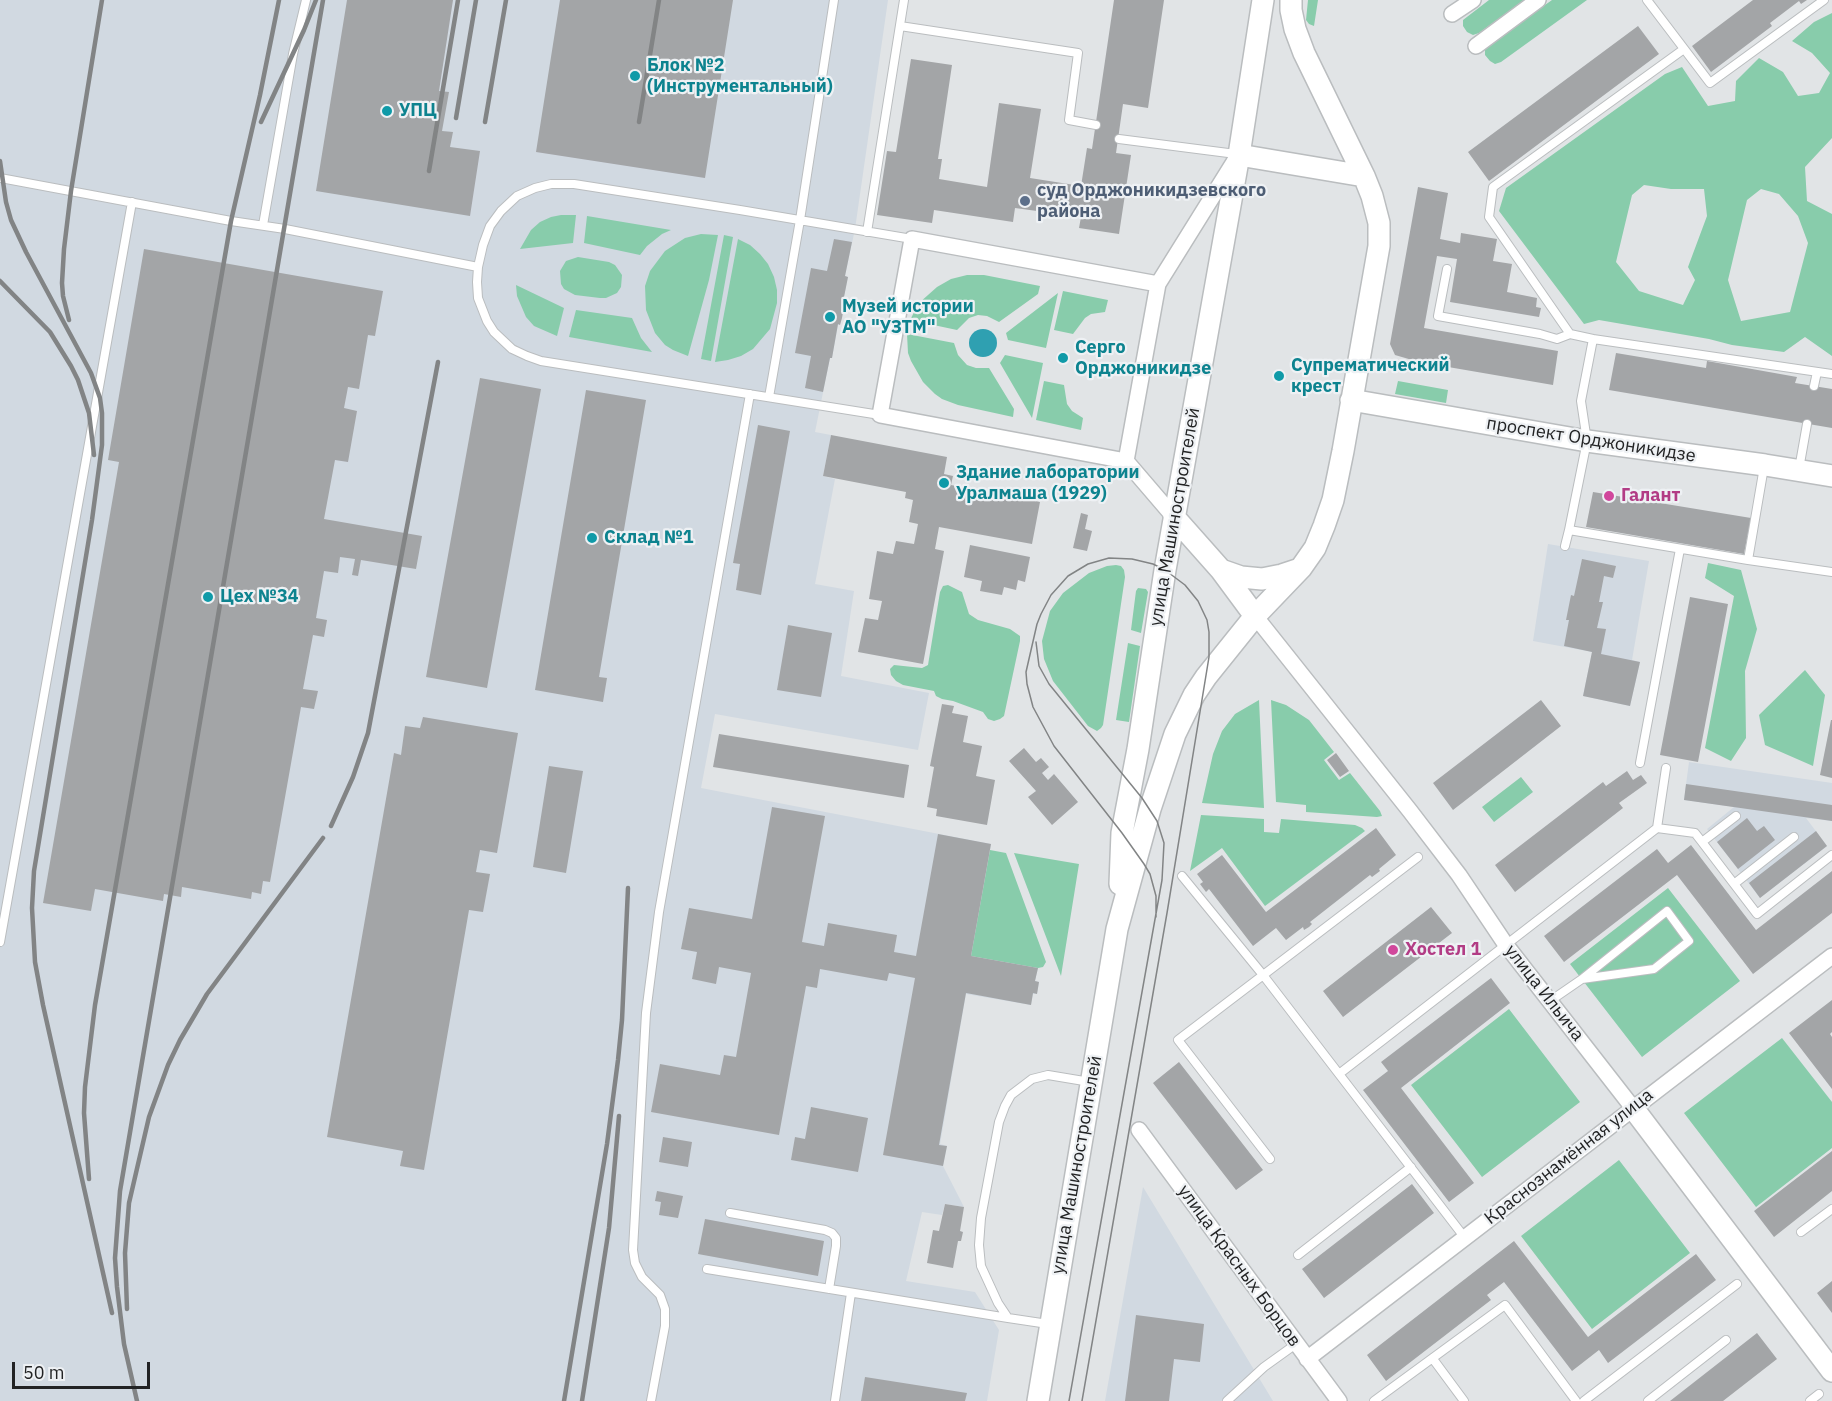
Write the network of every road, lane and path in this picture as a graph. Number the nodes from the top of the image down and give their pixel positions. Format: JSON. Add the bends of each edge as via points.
{"nodes":[{"id":1,"x":306,"y":0,"type":"edge"},
{"id":2,"x":834,"y":0,"type":"edge"},
{"id":3,"x":904,"y":0,"type":"edge"},
{"id":4,"x":1263,"y":0,"type":"edge"},
{"id":5,"x":1291,"y":0,"type":"edge"},
{"id":6,"x":1473,"y":0,"type":"edge"},
{"id":7,"x":1538,"y":0,"type":"edge"},
{"id":8,"x":1647,"y":0,"type":"edge"},
{"id":9,"x":1824,"y":0,"type":"edge"},
{"id":10,"x":1452,"y":14,"type":"dead end"},
{"id":11,"x":900,"y":26,"type":"junction"},
{"id":12,"x":1476,"y":46,"type":"dead end"},
{"id":13,"x":1684,"y":49,"type":"junction"},
{"id":14,"x":1096,"y":124,"type":"dead end"},
{"id":15,"x":1119,"y":139,"type":"dead end"},
{"id":16,"x":1239,"y":155,"type":"junction"},
{"id":17,"x":1364,"y":176,"type":"junction"},
{"id":18,"x":0,"y":178,"type":"edge"},
{"id":19,"x":132,"y":202,"type":"junction"},
{"id":20,"x":800,"y":220,"type":"junction"},
{"id":21,"x":263,"y":225,"type":"junction"},
{"id":22,"x":867,"y":232,"type":"junction"},
{"id":23,"x":912,"y":239,"type":"junction"},
{"id":24,"x":478,"y":267,"type":"junction"},
{"id":25,"x":1447,"y":269,"type":"dead end"},
{"id":26,"x":1158,"y":284,"type":"junction"},
{"id":27,"x":1570,"y":334,"type":"junction"},
{"id":28,"x":1593,"y":339,"type":"junction"},
{"id":29,"x":1817,"y":372,"type":"junction"},
{"id":30,"x":1832,"y":374,"type":"edge"},
{"id":31,"x":1814,"y":386,"type":"dead end"},
{"id":32,"x":750,"y":394,"type":"junction"},
{"id":33,"x":769,"y":397,"type":"junction"},
{"id":34,"x":1351,"y":400,"type":"junction"},
{"id":35,"x":880,"y":415,"type":"junction"},
{"id":36,"x":1807,"y":424,"type":"dead end"},
{"id":37,"x":1587,"y":441,"type":"junction"},
{"id":38,"x":1126,"y":461,"type":"junction"},
{"id":39,"x":1765,"y":465,"type":"junction"},
{"id":40,"x":1798,"y":471,"type":"junction"},
{"id":41,"x":1832,"y":476,"type":"edge"},
{"id":42,"x":1174,"y":517,"type":"junction"},
{"id":43,"x":1569,"y":530,"type":"junction"},
{"id":44,"x":1565,"y":546,"type":"dead end"},
{"id":45,"x":1680,"y":549,"type":"junction"},
{"id":46,"x":1748,"y":560,"type":"junction"},
{"id":47,"x":1301,"y":568,"type":"junction"},
{"id":48,"x":1221,"y":570,"type":"junction"},
{"id":49,"x":1832,"y":572,"type":"edge"},
{"id":50,"x":1255,"y":616,"type":"junction"},
{"id":51,"x":1640,"y":763,"type":"dead end"},
{"id":52,"x":1666,"y":768,"type":"dead end"},
{"id":53,"x":1736,"y":816,"type":"dead end"},
{"id":54,"x":1657,"y":828,"type":"junction"},
{"id":55,"x":1794,"y":837,"type":"dead end"},
{"id":56,"x":1702,"y":843,"type":"junction"},
{"id":57,"x":1832,"y":855,"type":"edge"},
{"id":58,"x":1419,"y":857,"type":"dead end"},
{"id":59,"x":1182,"y":876,"type":"dead end"},
{"id":60,"x":1734,"y":884,"type":"junction"},
{"id":61,"x":1117,"y":929,"type":"junction"},
{"id":62,"x":0,"y":942,"type":"edge"},
{"id":63,"x":1506,"y":945,"type":"junction"},
{"id":64,"x":1832,"y":956,"type":"edge"},
{"id":65,"x":1263,"y":975,"type":"junction"},
{"id":66,"x":1582,"y":979,"type":"junction"},
{"id":67,"x":1550,"y":1001,"type":"junction"},
{"id":68,"x":1339,"y":1074,"type":"junction"},
{"id":69,"x":1091,"y":1082,"type":"junction"},
{"id":70,"x":1633,"y":1108,"type":"junction"},
{"id":71,"x":1139,"y":1130,"type":"dead end"},
{"id":72,"x":1270,"y":1159,"type":"dead end"},
{"id":73,"x":1411,"y":1167,"type":"junction"},
{"id":74,"x":1832,"y":1209,"type":"edge"},
{"id":75,"x":730,"y":1213,"type":"dead end"},
{"id":76,"x":1802,"y":1232,"type":"dead end"},
{"id":77,"x":1465,"y":1238,"type":"junction"},
{"id":78,"x":1298,"y":1255,"type":"dead end"},
{"id":79,"x":707,"y":1269,"type":"dead end"},
{"id":80,"x":1737,"y":1284,"type":"dead end"},
{"id":81,"x":829,"y":1289,"type":"junction"},
{"id":82,"x":851,"y":1293,"type":"junction"},
{"id":83,"x":1008,"y":1318,"type":"junction"},
{"id":84,"x":1050,"y":1324,"type":"junction"},
{"id":85,"x":1726,"y":1340,"type":"dead end"},
{"id":86,"x":1296,"y":1344,"type":"junction"},
{"id":87,"x":1307,"y":1359,"type":"junction"},
{"id":88,"x":1432,"y":1359,"type":"junction"},
{"id":89,"x":1832,"y":1371,"type":"edge"},
{"id":90,"x":1819,"y":1394,"type":"dead end"},
{"id":91,"x":651,"y":1401,"type":"edge"},
{"id":92,"x":835,"y":1401,"type":"edge"},
{"id":93,"x":1038,"y":1401,"type":"edge"},
{"id":94,"x":1227,"y":1401,"type":"edge"},
{"id":95,"x":1339,"y":1401,"type":"edge"},
{"id":96,"x":1374,"y":1401,"type":"edge"},
{"id":97,"x":1464,"y":1401,"type":"edge"},
{"id":98,"x":1576,"y":1401,"type":"edge"},
{"id":99,"x":1584,"y":1401,"type":"edge"},
{"id":100,"x":1648,"y":1401,"type":"edge"},
{"id":101,"x":1810,"y":1401,"type":"edge"}],
"edges":[{"from":1,"to":21,"type":"lane"},
{"from":2,"to":20,"type":"lane"},
{"from":3,"to":11,"type":"lane"},
{"from":4,"to":16,"type":"main road","name":"улица Машиностроителей"},
{"from":5,"to":17,"type":"main road","name":"улица Машиностроителей","via":[[1295,29],[1304,53]]},
{"from":6,"to":10,"type":"street"},
{"from":7,"to":12,"type":"street"},
{"from":8,"to":13,"type":"lane"},
{"from":9,"to":13,"type":"lane","via":[[1710,83]]},
{"from":11,"to":14,"type":"lane","via":[[1078,52],[1069,120]]},
{"from":11,"to":22,"type":"lane"},
{"from":13,"to":27,"type":"lane","via":[[1493,187],[1489,217]]},
{"from":15,"to":16,"type":"lane"},
{"from":16,"to":17,"type":"main road"},
{"from":16,"to":26,"type":"street"},
{"from":16,"to":42,"type":"main road","name":"улица Машиностроителей"},
{"from":17,"to":34,"type":"main road","name":"улица Машиностроителей","via":[[1380,234]]},
{"from":18,"to":19,"type":"lane"},
{"from":19,"to":21,"type":"lane"},
{"from":19,"to":62,"type":"lane"},
{"from":20,"to":22,"type":"lane"},
{"from":20,"to":24,"type":"lane","via":[[574,184],[551,184],[517,196],[501,211],[490,226]]},
{"from":20,"to":33,"type":"lane"},
{"from":21,"to":24,"type":"lane"},
{"from":22,"to":23,"type":"lane"},
{"from":23,"to":26,"type":"street"},
{"from":23,"to":35,"type":"street"},
{"from":24,"to":32,"type":"lane","via":[[482,311],[494,332],[512,349],[542,360]]},
{"from":25,"to":27,"type":"lane","via":[[1438,316],[1557,339]]},
{"from":26,"to":38,"type":"street"},
{"from":27,"to":28,"type":"lane"},
{"from":28,"to":29,"type":"lane"},
{"from":28,"to":37,"type":"lane","via":[[1581,401]]},
{"from":29,"to":30,"type":"lane"},
{"from":29,"to":31,"type":"lane"},
{"from":32,"to":33,"type":"lane"},
{"from":32,"to":91,"type":"lane","via":[[659,912],[646,1013],[633,1250],[642,1276],[660,1295],[665,1309]]},
{"from":33,"to":35,"type":"lane"},
{"from":34,"to":37,"type":"main road","name":"проспект Орджоникидзе"},
{"from":34,"to":47,"type":"main road","name":"улица Машиностроителей","via":[[1333,500],[1315,548]]},
{"from":35,"to":38,"type":"street"},
{"from":36,"to":40,"type":"lane"},
{"from":37,"to":39,"type":"main road","name":"проспект Орджоникидзе"},
{"from":37,"to":43,"type":"lane"},
{"from":38,"to":42,"type":"street"},
{"from":39,"to":40,"type":"main road","name":"проспект Орджоникидзе"},
{"from":39,"to":46,"type":"lane"},
{"from":40,"to":41,"type":"main road","name":"проспект Орджоникидзе"},
{"from":42,"to":48,"type":"main road"},
{"from":42,"to":61,"type":"main road","name":"улица Машиностроителей","via":[[1122,833]]},
{"from":43,"to":44,"type":"lane"},
{"from":43,"to":45,"type":"lane"},
{"from":45,"to":46,"type":"lane"},
{"from":45,"to":51,"type":"lane"},
{"from":46,"to":49,"type":"lane"},
{"from":47,"to":48,"type":"main road","via":[[1262,579],[1241,578]]},
{"from":47,"to":50,"type":"main road","name":"улица Машиностроителей"},
{"from":48,"to":50,"type":"main road"},
{"from":50,"to":61,"type":"main road","name":"улица Машиностроителей","via":[[1206,677],[1185,712],[1150,809]]},
{"from":50,"to":63,"type":"street","name":"улица Ильича","via":[[1459,875]]},
{"from":52,"to":54,"type":"lane"},
{"from":53,"to":56,"type":"lane"},
{"from":54,"to":56,"type":"lane","via":[[1695,833]]},
{"from":54,"to":63,"type":"lane"},
{"from":55,"to":60,"type":"lane"},
{"from":56,"to":60,"type":"lane"},
{"from":57,"to":60,"type":"lane","via":[[1757,914]]},
{"from":58,"to":65,"type":"lane"},
{"from":59,"to":65,"type":"lane"},
{"from":61,"to":69,"type":"main road","name":"улица Машиностроителей"},
{"from":63,"to":67,"type":"street","name":"улица Ильича"},
{"from":63,"to":68,"type":"lane"},
{"from":64,"to":70,"type":"street","name":"Краснознамённая улица"},
{"from":65,"to":68,"type":"lane"},
{"from":65,"to":72,"type":"lane","via":[[1178,1040]]},
{"from":66,"to":66,"type":"lane","via":[[1654,969],[1689,940],[1667,910]]},
{"from":66,"to":67,"type":"lane"},
{"from":67,"to":70,"type":"street","name":"улица Ильича"},
{"from":68,"to":73,"type":"lane"},
{"from":69,"to":83,"type":"lane","via":[[1048,1075],[1038,1078],[1011,1095],[999,1122],[979,1245],[981,1266]]},
{"from":69,"to":84,"type":"main road","name":"улица Машиностроителей"},
{"from":70,"to":77,"type":"street","name":"Краснознамённая улица"},
{"from":70,"to":89,"type":"main road","name":"улица Ильича"},
{"from":71,"to":86,"type":"street","name":"улица Красных Борцов"},
{"from":73,"to":77,"type":"lane"},
{"from":73,"to":78,"type":"lane"},
{"from":74,"to":76,"type":"lane"},
{"from":75,"to":81,"type":"lane","via":[[832,1233],[837,1246]]},
{"from":77,"to":87,"type":"street","name":"Краснознамённая улица"},
{"from":79,"to":81,"type":"lane"},
{"from":80,"to":99,"type":"lane"},
{"from":81,"to":82,"type":"lane"},
{"from":82,"to":83,"type":"lane"},
{"from":82,"to":92,"type":"lane"},
{"from":83,"to":84,"type":"lane"},
{"from":84,"to":93,"type":"main road","name":"улица Машиностроителей"},
{"from":85,"to":100,"type":"lane"},
{"from":86,"to":87,"type":"street","name":"улица Красных Борцов"},
{"from":86,"to":94,"type":"lane"},
{"from":87,"to":95,"type":"street","name":"улица Красных Борцов"},
{"from":88,"to":96,"type":"lane"},
{"from":88,"to":97,"type":"lane"},
{"from":88,"to":98,"type":"lane","via":[[1505,1305]]},
{"from":90,"to":101,"type":"lane"}]}
